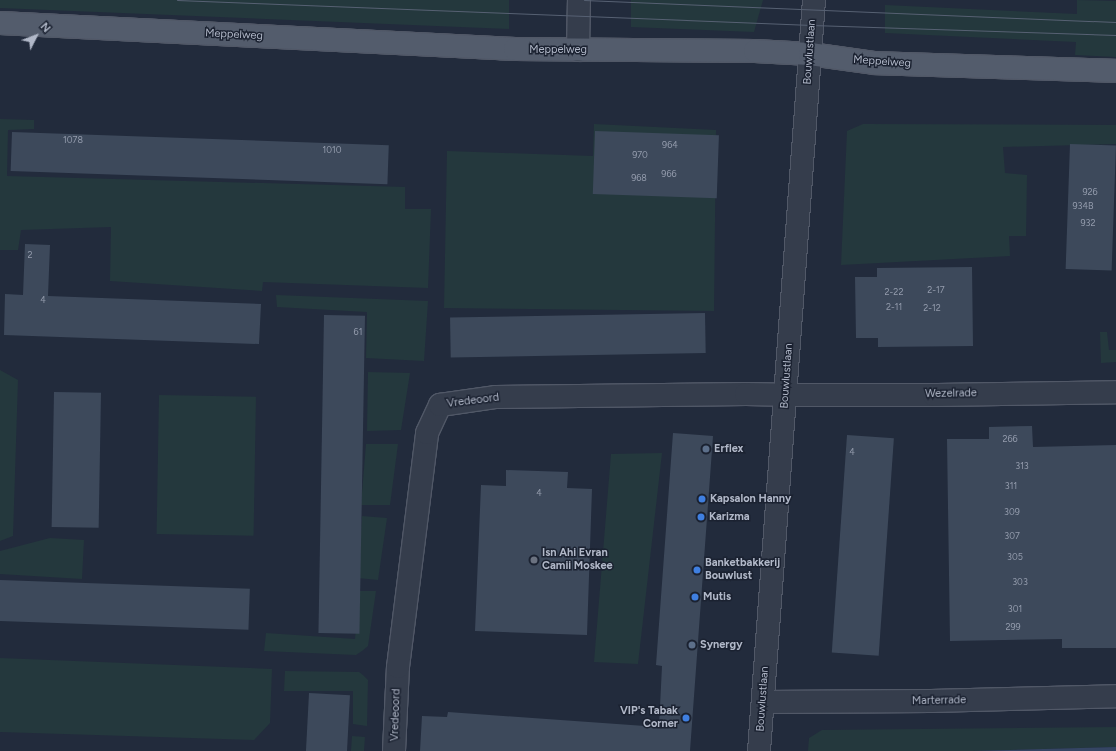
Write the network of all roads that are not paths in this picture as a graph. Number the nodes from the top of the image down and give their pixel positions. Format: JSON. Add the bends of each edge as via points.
{"nodes":[{"id":1,"x":579,"y":0,"type":"edge"},
{"id":2,"x":814,"y":0,"type":"edge"},
{"id":3,"x":0,"y":23,"type":"edge"},
{"id":4,"x":578,"y":50,"type":"junction"},
{"id":5,"x":810,"y":54,"type":"junction"},
{"id":6,"x":1116,"y":71,"type":"edge"},
{"id":7,"x":1116,"y":392,"type":"edge"},
{"id":8,"x":785,"y":395,"type":"junction"},
{"id":9,"x":1116,"y":696,"type":"edge"},
{"id":10,"x":763,"y":702,"type":"junction"},
{"id":11,"x":394,"y":751,"type":"edge"},
{"id":12,"x":759,"y":751,"type":"edge"}],
"edges":[{"from":1,"to":4,"type":"street"},
{"from":2,"to":5,"type":"street","name":"Bouwlustlaan"},
{"from":3,"to":4,"type":"main road","name":"Meppelweg","via":[[512,49]]},
{"from":4,"to":5,"type":"main road","name":"Meppelweg"},
{"from":5,"to":6,"type":"main road","name":"Meppelweg","via":[[875,63]]},
{"from":5,"to":8,"type":"street","name":"Bouwlustlaan"},
{"from":7,"to":8,"type":"street","name":"Wezelrade"},
{"from":8,"to":10,"type":"street","name":"Bouwlustlaan"},
{"from":8,"to":11,"type":"street","name":"Vredeoord","via":[[496,398],[440,406],[427,433],[398,667]]},
{"from":9,"to":10,"type":"street","name":"Marterrade"},
{"from":10,"to":12,"type":"street","name":"Bouwlustlaan"}]}
